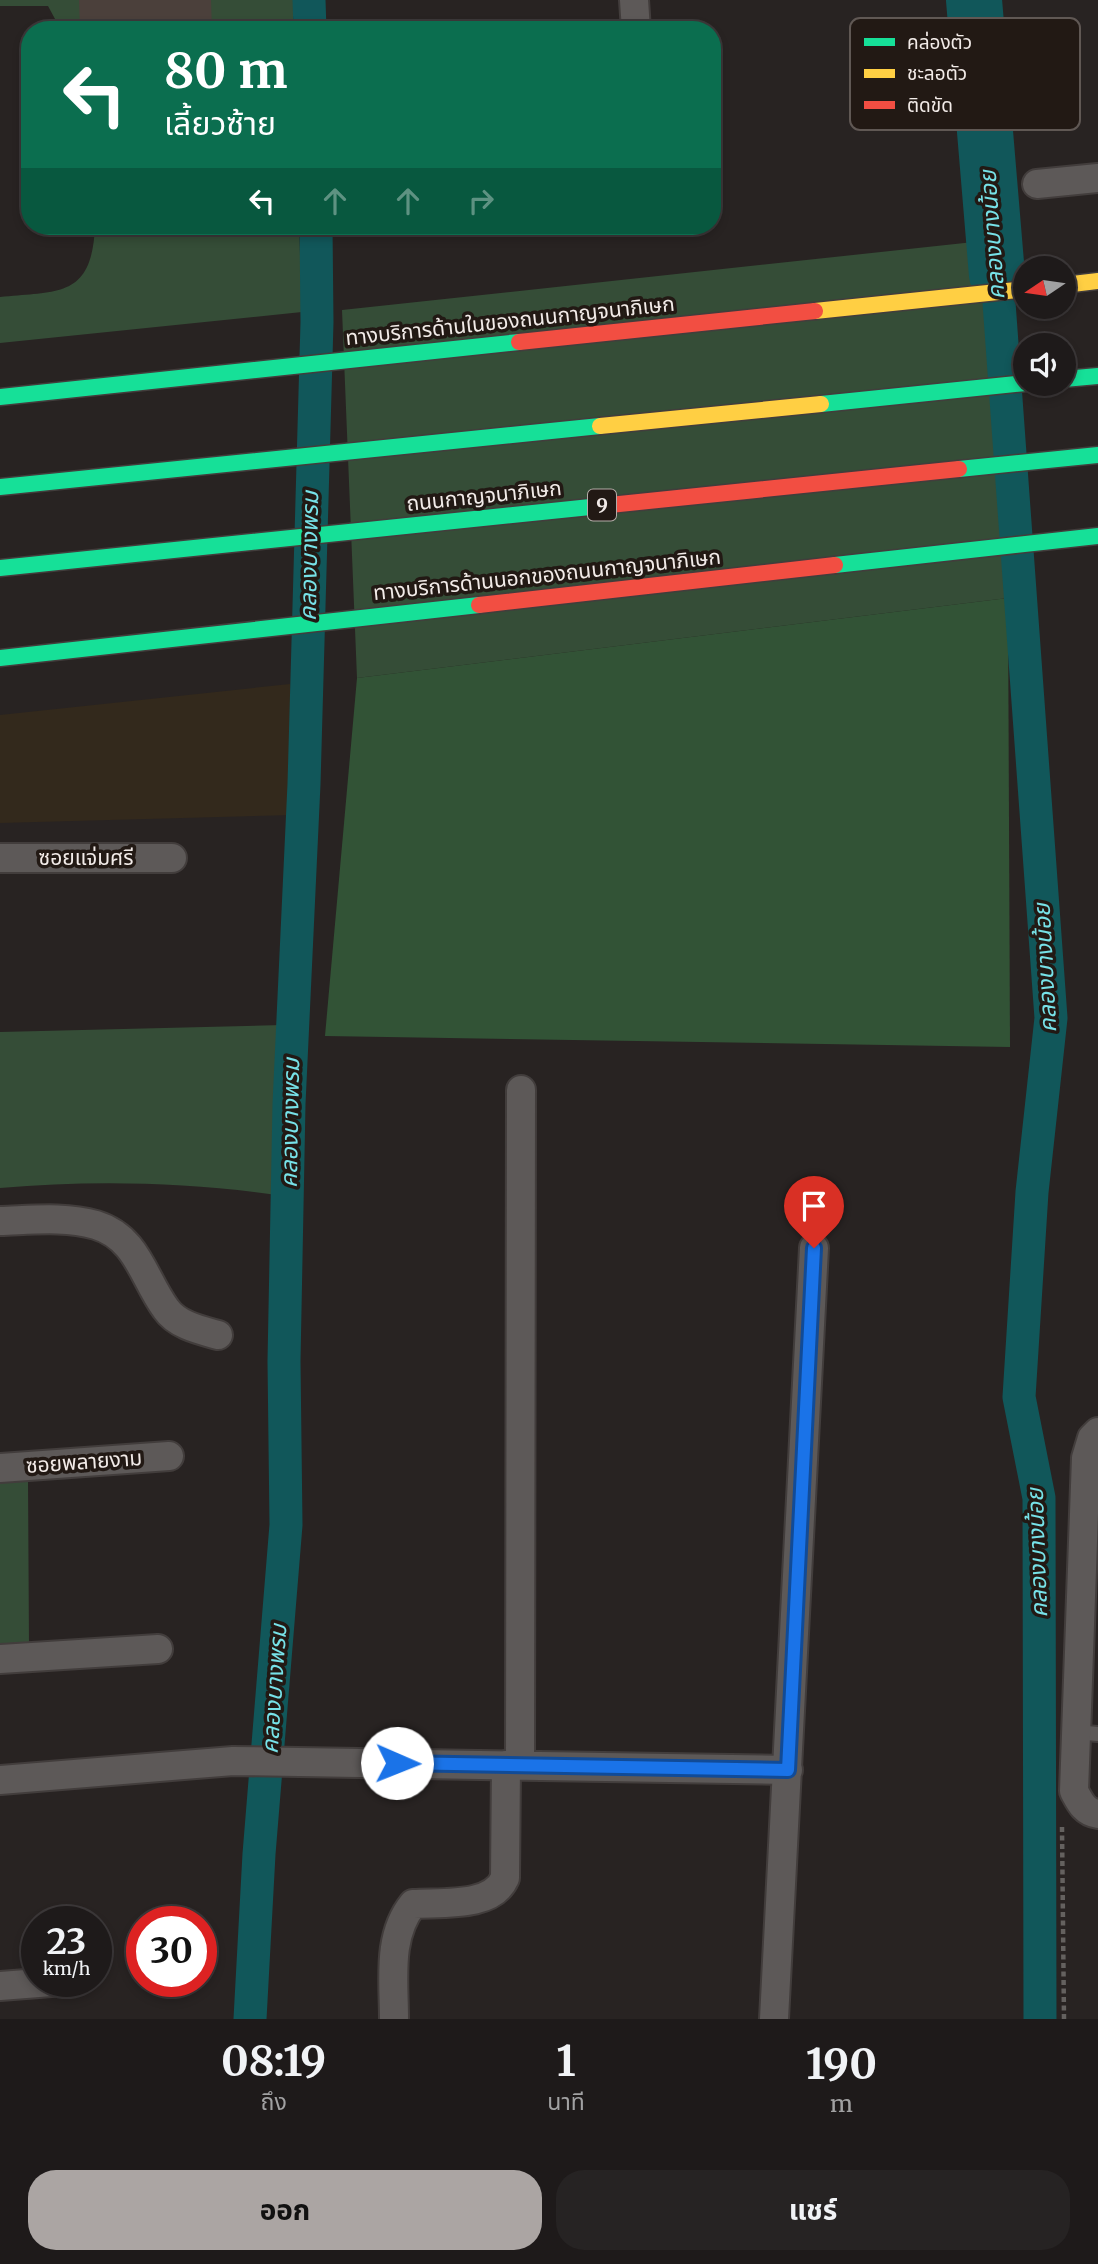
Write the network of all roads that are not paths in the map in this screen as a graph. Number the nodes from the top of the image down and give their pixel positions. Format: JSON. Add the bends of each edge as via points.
{"nodes":[{"id":1,"x":634,"y":0,"type":"edge"},
{"id":2,"x":635,"y":21,"type":"edge"},
{"id":3,"x":1098,"y":178,"type":"edge"},
{"id":4,"x":1037,"y":184,"type":"dead end"},
{"id":5,"x":1098,"y":281,"type":"edge"},
{"id":6,"x":1076,"y":284,"type":"edge"},
{"id":7,"x":1013,"y":290,"type":"edge"},
{"id":8,"x":1098,"y":376,"type":"edge"},
{"id":9,"x":1076,"y":378,"type":"edge"},
{"id":10,"x":1013,"y":384,"type":"edge"},
{"id":11,"x":0,"y":397,"type":"edge"},
{"id":12,"x":1098,"y":455,"type":"edge"},
{"id":13,"x":0,"y":487,"type":"edge"},
{"id":14,"x":1098,"y":536,"type":"edge"},
{"id":15,"x":0,"y":568,"type":"edge"},
{"id":16,"x":0,"y":658,"type":"edge"},
{"id":17,"x":0,"y":858,"type":"edge"},
{"id":18,"x":172,"y":858,"type":"dead end"},
{"id":19,"x":521,"y":1090,"type":"dead end"},
{"id":20,"x":0,"y":1221,"type":"edge"},
{"id":21,"x":814,"y":1248,"type":"dead end"},
{"id":22,"x":218,"y":1335,"type":"dead end"},
{"id":23,"x":1098,"y":1432,"type":"edge"},
{"id":24,"x":169,"y":1456,"type":"dead end"},
{"id":25,"x":0,"y":1468,"type":"edge"},
{"id":26,"x":1088,"y":1647,"type":"edge"},
{"id":27,"x":158,"y":1649,"type":"dead end"},
{"id":28,"x":0,"y":1659,"type":"edge"},
{"id":29,"x":1086,"y":1733,"type":"edge"},
{"id":30,"x":513,"y":1765,"type":"junction"},
{"id":31,"x":788,"y":1770,"type":"junction"},
{"id":32,"x":0,"y":1780,"type":"edge"},
{"id":33,"x":1098,"y":1814,"type":"edge"},
{"id":34,"x":21,"y":1984,"type":"edge"},
{"id":35,"x":0,"y":1986,"type":"edge"},
{"id":36,"x":394,"y":2019,"type":"edge"},
{"id":37,"x":774,"y":2019,"type":"edge"}],
"edges":[{"from":1,"to":2,"type":"street"},
{"from":3,"to":4,"type":"street"},
{"from":5,"to":6,"type":"main road"},
{"from":7,"to":11,"type":"main road","name":"ทางบริการด้านในของถนนกาญจนาภิเษก"},
{"from":8,"to":9,"type":"main road"},
{"from":10,"to":13,"type":"main road"},
{"from":12,"to":15,"type":"main road","name":"ถนนกาญจนาภิเษก","number":"9"},
{"from":14,"to":16,"type":"main road","name":"ทางบริการด้านนอกของถนนกาญจนาภิเษก"},
{"from":17,"to":18,"type":"street","name":"ซอยแจ่มศรี"},
{"from":19,"to":30,"type":"street"},
{"from":20,"to":22,"type":"street","via":[[59,1219],[97,1225],[127,1242],[167,1311],[190,1328]]},
{"from":21,"to":31,"type":"street"},
{"from":23,"to":26,"type":"street","via":[[1086,1458]]},
{"from":24,"to":25,"type":"street","name":"ซอยพลายงาม"},
{"from":26,"to":29,"type":"street"},
{"from":27,"to":28,"type":"street"},
{"from":29,"to":33,"type":"street","via":[[1074,1791],[1090,1813]]},
{"from":30,"to":31,"type":"street"},
{"from":30,"to":32,"type":"street","via":[[233,1761]]},
{"from":30,"to":36,"type":"street","via":[[505,1878],[491,1895],[413,1904],[401,1919],[394,1946]]},
{"from":31,"to":37,"type":"street"},
{"from":34,"to":35,"type":"street"}]}
